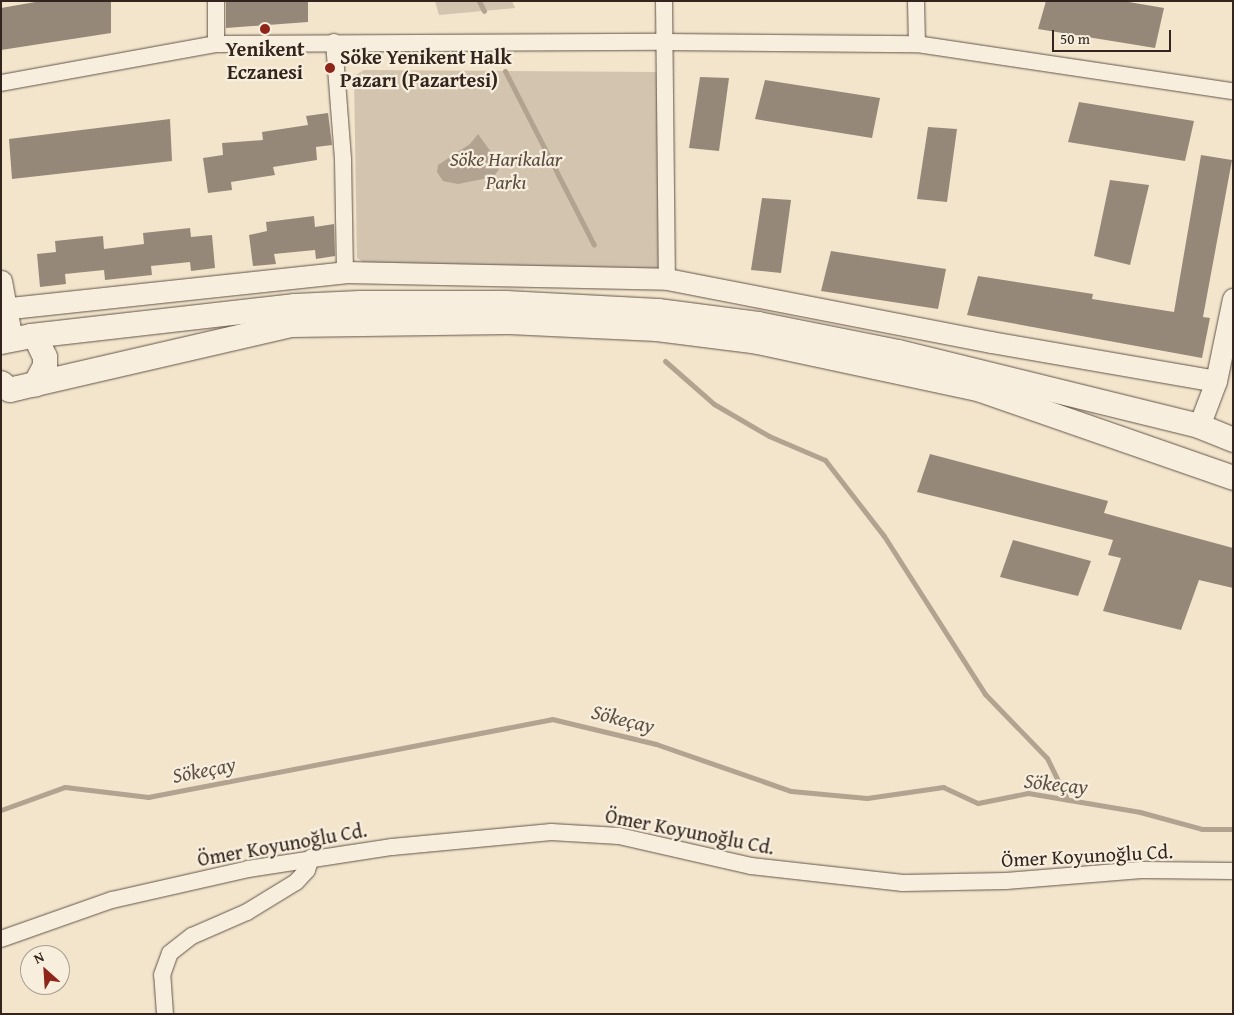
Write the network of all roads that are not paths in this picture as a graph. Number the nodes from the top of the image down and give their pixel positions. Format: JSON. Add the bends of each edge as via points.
{"nodes":[{"id":1,"x":216,"y":1,"type":"edge"},
{"id":2,"x":664,"y":1,"type":"edge"},
{"id":3,"x":916,"y":1,"type":"edge"},
{"id":4,"x":334,"y":42,"type":"junction"},
{"id":5,"x":664,"y":42,"type":"junction"},
{"id":6,"x":216,"y":44,"type":"junction"},
{"id":7,"x":917,"y":44,"type":"junction"},
{"id":8,"x":1,"y":83,"type":"edge"},
{"id":9,"x":1233,"y":91,"type":"edge"},
{"id":10,"x":345,"y":272,"type":"junction"},
{"id":11,"x":667,"y":279,"type":"junction"},
{"id":12,"x":1,"y":281,"type":"edge"},
{"id":13,"x":1233,"y":299,"type":"edge"},
{"id":14,"x":4,"y":309,"type":"edge"},
{"id":15,"x":15,"y":339,"type":"edge"},
{"id":16,"x":1216,"y":381,"type":"junction"},
{"id":17,"x":35,"y":384,"type":"junction"},
{"id":18,"x":4,"y":388,"type":"edge"},
{"id":19,"x":1199,"y":426,"type":"junction"},
{"id":20,"x":1233,"y":440,"type":"edge"},
{"id":21,"x":1185,"y":461,"type":"junction"},
{"id":22,"x":1233,"y":478,"type":"edge"},
{"id":23,"x":311,"y":858,"type":"junction"},
{"id":24,"x":1233,"y":871,"type":"edge"},
{"id":25,"x":1,"y":939,"type":"edge"},
{"id":26,"x":166,"y":1014,"type":"edge"}],
"edges":[{"from":1,"to":6,"type":"street"},
{"from":2,"to":5,"type":"street"},
{"from":3,"to":7,"type":"street"},
{"from":4,"to":5,"type":"street"},
{"from":4,"to":6,"type":"street"},
{"from":4,"to":10,"type":"street","via":[[343,159]]},
{"from":5,"to":7,"type":"street"},
{"from":5,"to":11,"type":"street"},
{"from":6,"to":8,"type":"street"},
{"from":7,"to":9,"type":"street"},
{"from":10,"to":11,"type":"street"},
{"from":10,"to":14,"type":"street"},
{"from":11,"to":16,"type":"street","via":[[991,342]]},
{"from":12,"to":14,"type":"street"},
{"from":13,"to":16,"type":"street"},
{"from":14,"to":15,"type":"street"},
{"from":15,"to":17,"type":"main road","via":[[43,348],[45,366]]},
{"from":15,"to":19,"type":"main road","via":[[295,306],[506,303],[658,311],[758,324],[898,352]]},
{"from":16,"to":19,"type":"street"},
{"from":17,"to":18,"type":"main road"},
{"from":17,"to":21,"type":"main road","via":[[291,325],[509,322],[657,329],[758,342],[981,390]]},
{"from":19,"to":20,"type":"main road"},
{"from":19,"to":21,"type":"main road"},
{"from":21,"to":22,"type":"main road"},
{"from":23,"to":24,"type":"street","name":"Ömer Koyunoğlu Cd.","via":[[551,832],[619,836],[751,866],[903,883],[1006,881],[1142,870]]},
{"from":23,"to":25,"type":"street","name":"Ömer Koyunoğlu Cd.","via":[[112,900]]},
{"from":23,"to":26,"type":"street","via":[[307,870],[296,882],[247,912],[192,936],[170,953],[162,975]]}]}
